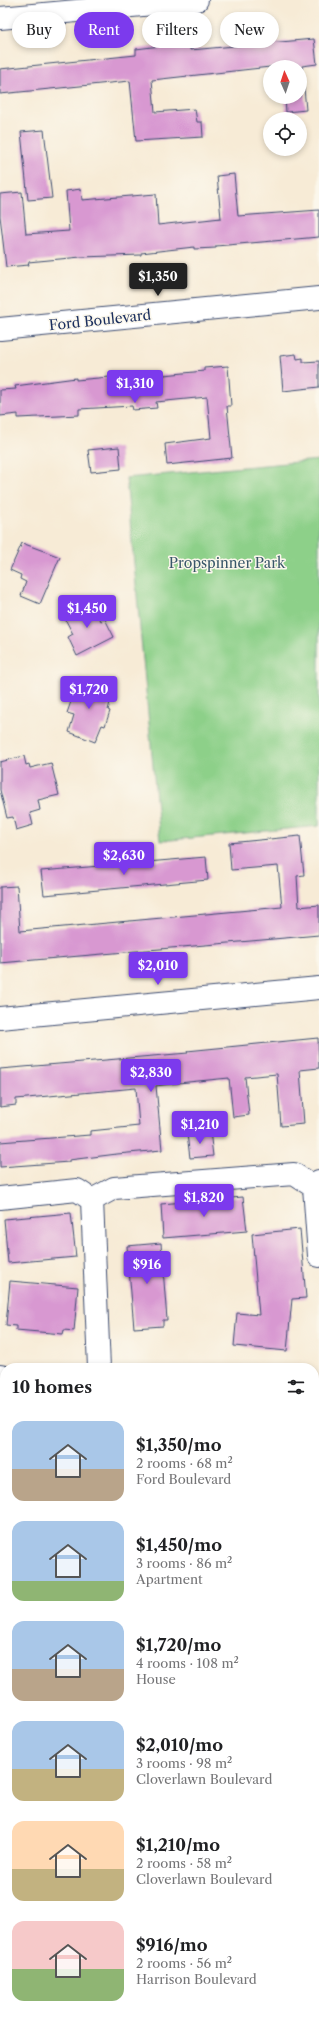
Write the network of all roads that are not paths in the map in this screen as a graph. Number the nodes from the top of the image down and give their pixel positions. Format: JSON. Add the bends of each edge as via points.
{"nodes":[{"id":1,"x":197,"y":0,"type":"edge"},
{"id":2,"x":0,"y":18,"type":"edge"},
{"id":3,"x":319,"y":298,"type":"edge"},
{"id":4,"x":0,"y":329,"type":"edge"},
{"id":5,"x":319,"y":988,"type":"edge"},
{"id":6,"x":0,"y":1018,"type":"edge"},
{"id":7,"x":316,"y":1184,"type":"edge"},
{"id":8,"x":0,"y":1198,"type":"edge"},
{"id":9,"x":92,"y":1200,"type":"junction"},
{"id":10,"x":319,"y":1256,"type":"edge"},
{"id":11,"x":99,"y":1363,"type":"edge"}],
"edges":[{"from":1,"to":2,"type":"street"},
{"from":3,"to":4,"type":"street","name":"Ford Boulevard"},
{"from":5,"to":6,"type":"street"},
{"from":7,"to":9,"type":"street","via":[[294,1174],[114,1188]]},
{"from":7,"to":10,"type":"street"},
{"from":8,"to":9,"type":"street","via":[[77,1190]]},
{"from":9,"to":11,"type":"street"}]}
